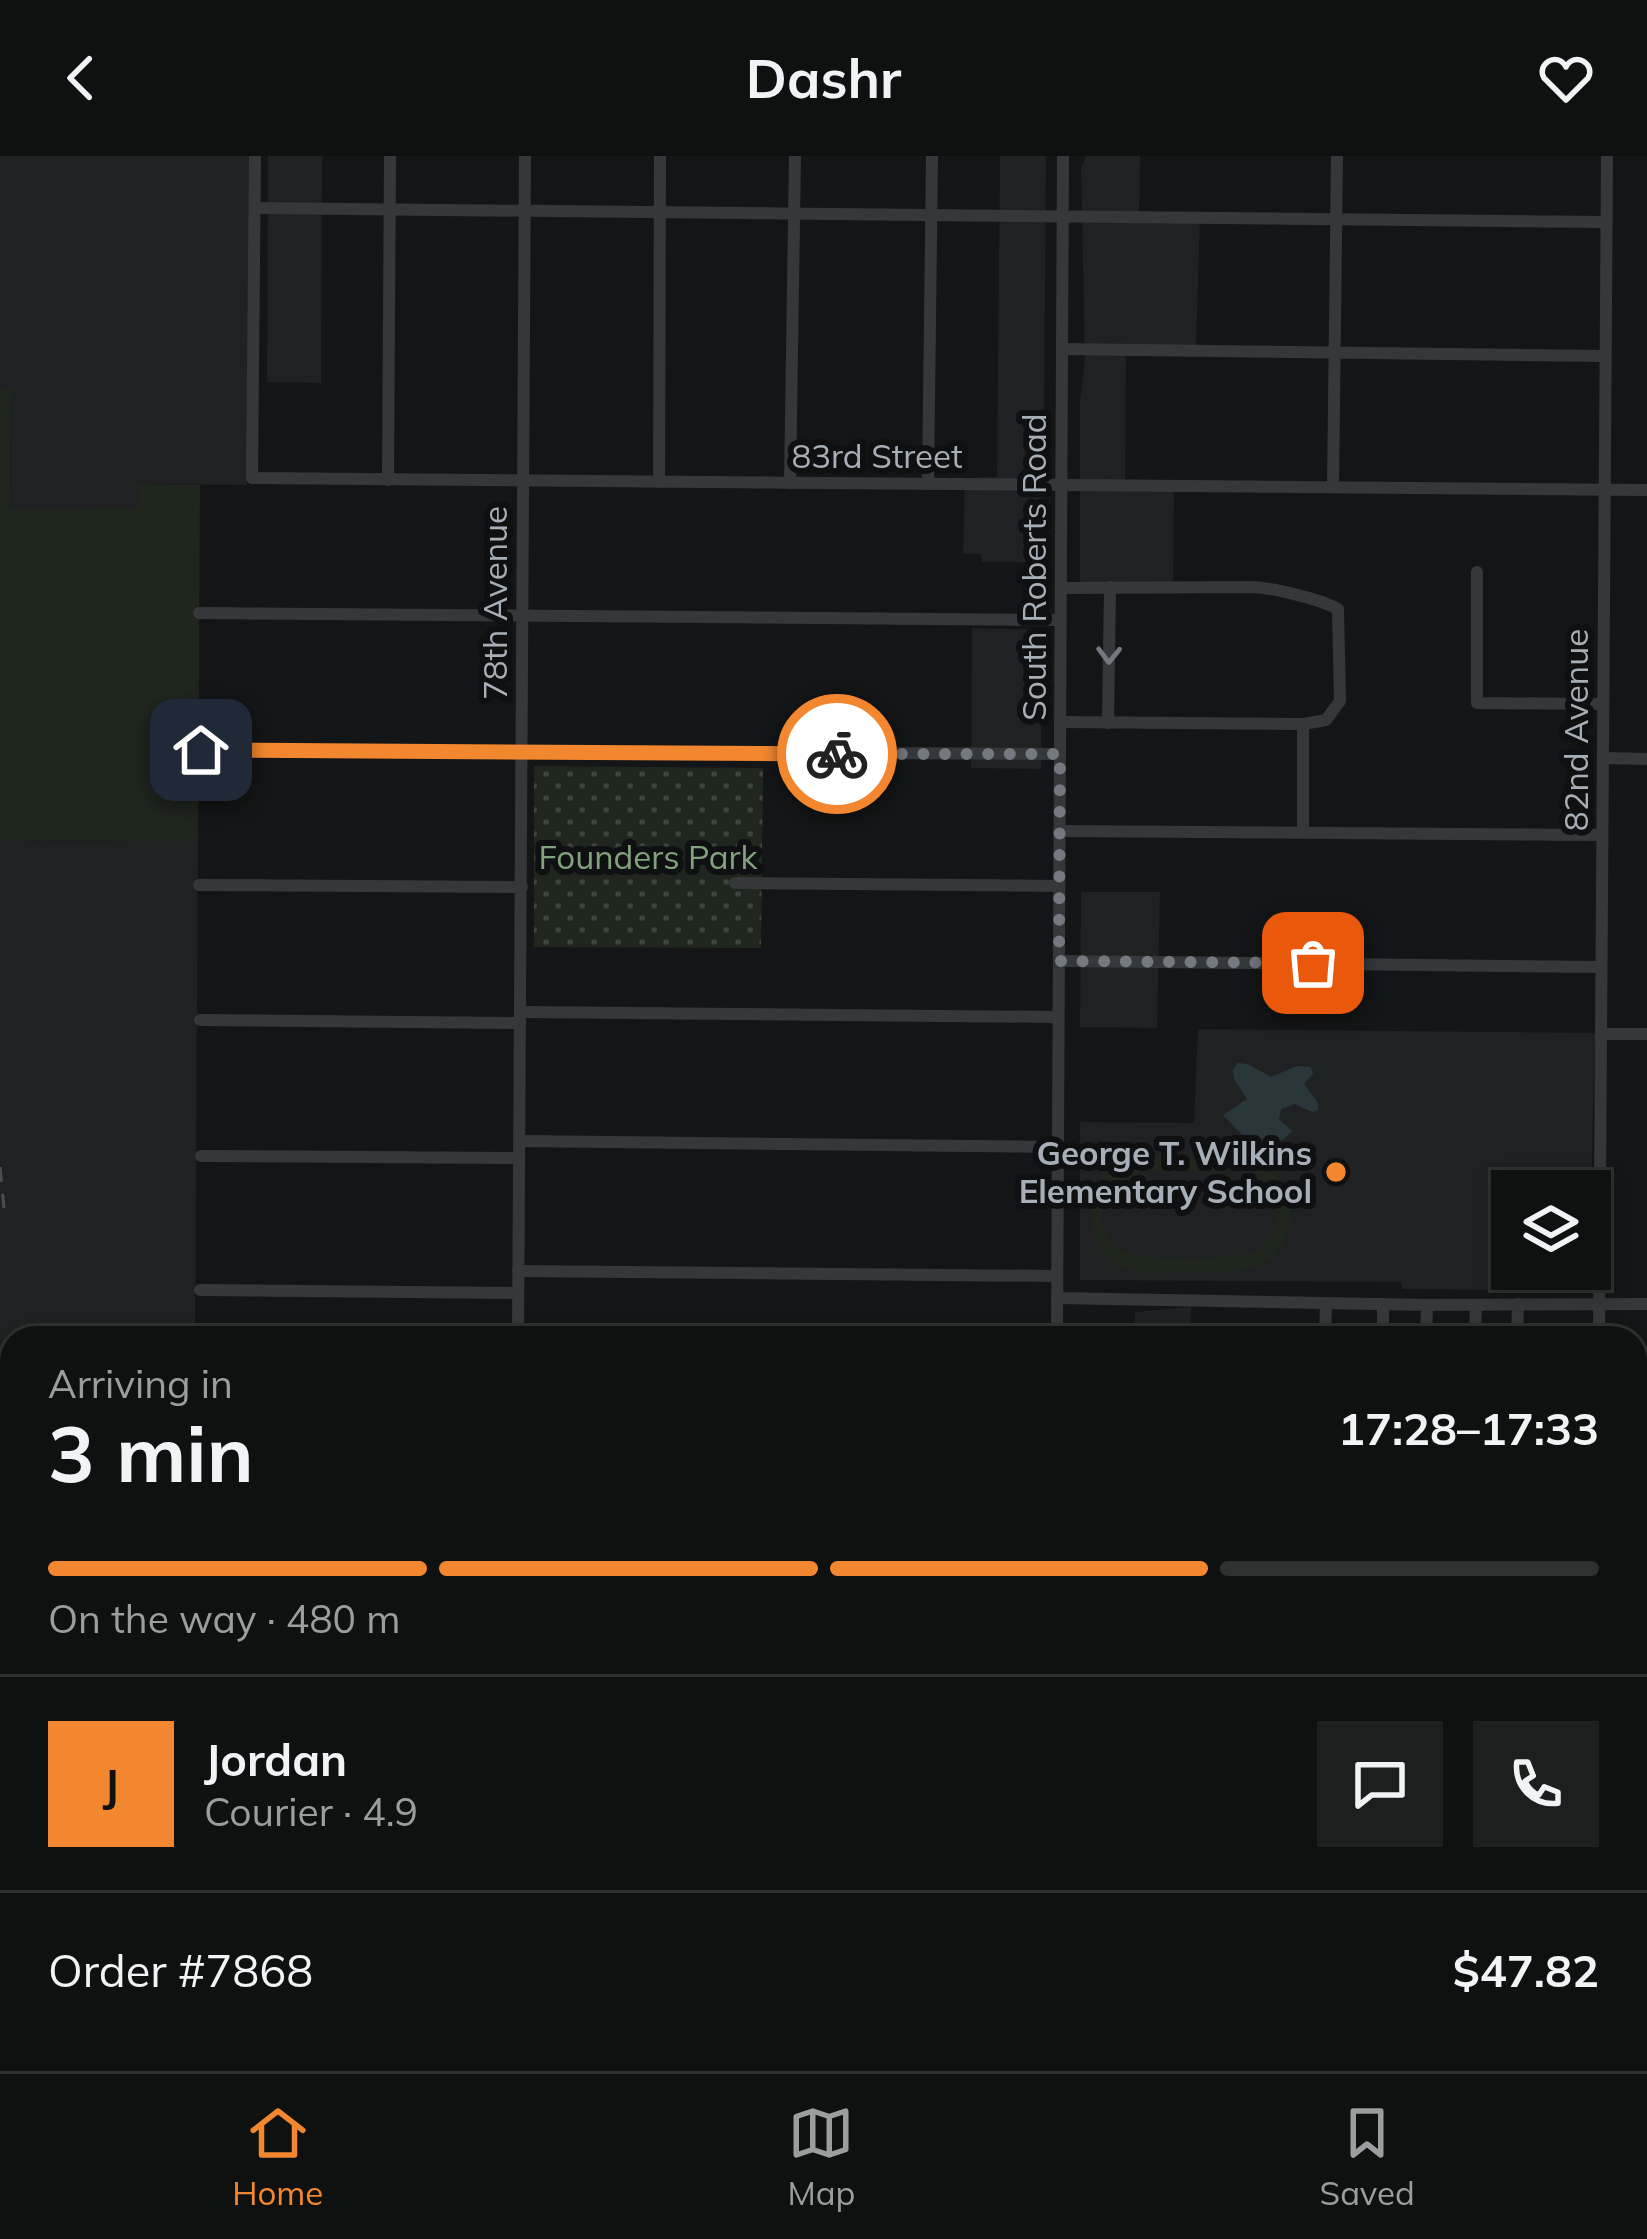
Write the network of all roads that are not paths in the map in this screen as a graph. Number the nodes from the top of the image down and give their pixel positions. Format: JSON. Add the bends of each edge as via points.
{"nodes":[{"id":1,"x":255,"y":156,"type":"edge"},
{"id":2,"x":390,"y":156,"type":"edge"},
{"id":3,"x":525,"y":156,"type":"edge"},
{"id":4,"x":660,"y":156,"type":"edge"},
{"id":5,"x":795,"y":156,"type":"edge"},
{"id":6,"x":932,"y":156,"type":"edge"},
{"id":7,"x":1063,"y":156,"type":"edge"},
{"id":8,"x":1337,"y":156,"type":"edge"},
{"id":9,"x":1606,"y":156,"type":"edge"},
{"id":10,"x":254,"y":208,"type":"junction"},
{"id":11,"x":390,"y":209,"type":"junction"},
{"id":12,"x":525,"y":210,"type":"junction"},
{"id":13,"x":659,"y":211,"type":"junction"},
{"id":14,"x":795,"y":212,"type":"junction"},
{"id":15,"x":932,"y":212,"type":"junction"},
{"id":16,"x":1063,"y":215,"type":"junction"},
{"id":17,"x":1337,"y":218,"type":"junction"},
{"id":18,"x":1606,"y":222,"type":"junction"},
{"id":19,"x":1062,"y":350,"type":"junction"},
{"id":20,"x":1336,"y":353,"type":"junction"},
{"id":21,"x":1605,"y":356,"type":"junction"},
{"id":22,"x":388,"y":480,"type":"junction"},
{"id":23,"x":522,"y":480,"type":"junction"},
{"id":24,"x":659,"y":482,"type":"junction"},
{"id":25,"x":790,"y":482,"type":"junction"},
{"id":26,"x":928,"y":484,"type":"junction"},
{"id":27,"x":1061,"y":485,"type":"junction"},
{"id":28,"x":1333,"y":487,"type":"junction"},
{"id":29,"x":1604,"y":490,"type":"junction"},
{"id":30,"x":1647,"y":490,"type":"edge"},
{"id":31,"x":1477,"y":572,"type":"dead end"},
{"id":32,"x":1109,"y":587,"type":"junction"},
{"id":33,"x":1061,"y":588,"type":"junction"},
{"id":34,"x":199,"y":614,"type":"dead end"},
{"id":35,"x":522,"y":616,"type":"junction"},
{"id":36,"x":1060,"y":620,"type":"junction"},
{"id":37,"x":1603,"y":704,"type":"junction"},
{"id":38,"x":1060,"y":722,"type":"junction"},
{"id":39,"x":1108,"y":722,"type":"junction"},
{"id":40,"x":1303,"y":724,"type":"junction"},
{"id":41,"x":201,"y":750,"type":"dead end"},
{"id":42,"x":521,"y":752,"type":"junction"},
{"id":43,"x":1060,"y":754,"type":"junction"},
{"id":44,"x":1603,"y":758,"type":"junction"},
{"id":45,"x":1647,"y":759,"type":"edge"},
{"id":46,"x":1059,"y":831,"type":"junction"},
{"id":47,"x":1303,"y":832,"type":"junction"},
{"id":48,"x":1602,"y":835,"type":"junction"},
{"id":49,"x":735,"y":883,"type":"dead end"},
{"id":50,"x":199,"y":885,"type":"dead end"},
{"id":51,"x":1059,"y":886,"type":"junction"},
{"id":52,"x":522,"y":887,"type":"junction"},
{"id":53,"x":1059,"y":961,"type":"junction"},
{"id":54,"x":1601,"y":967,"type":"junction"},
{"id":55,"x":1058,"y":1017,"type":"junction"},
{"id":56,"x":521,"y":1018,"type":"junction"},
{"id":57,"x":200,"y":1020,"type":"dead end"},
{"id":58,"x":1601,"y":1034,"type":"junction"},
{"id":59,"x":1647,"y":1034,"type":"edge"},
{"id":60,"x":520,"y":1142,"type":"junction"},
{"id":61,"x":1058,"y":1147,"type":"junction"},
{"id":62,"x":201,"y":1156,"type":"dead end"},
{"id":63,"x":519,"y":1158,"type":"junction"},
{"id":64,"x":518,"y":1271,"type":"junction"},
{"id":65,"x":1057,"y":1276,"type":"junction"},
{"id":66,"x":200,"y":1290,"type":"dead end"},
{"id":67,"x":518,"y":1293,"type":"junction"},
{"id":68,"x":1057,"y":1298,"type":"junction"},
{"id":69,"x":1326,"y":1303,"type":"junction"},
{"id":70,"x":1383,"y":1304,"type":"junction"},
{"id":71,"x":1518,"y":1304,"type":"junction"},
{"id":72,"x":1599,"y":1304,"type":"junction"},
{"id":73,"x":1647,"y":1304,"type":"edge"},
{"id":74,"x":1427,"y":1305,"type":"junction"},
{"id":75,"x":1476,"y":1305,"type":"junction"},
{"id":76,"x":518,"y":1326,"type":"edge"},
{"id":77,"x":1057,"y":1326,"type":"edge"},
{"id":78,"x":1325,"y":1326,"type":"edge"},
{"id":79,"x":1383,"y":1326,"type":"edge"},
{"id":80,"x":1426,"y":1326,"type":"edge"},
{"id":81,"x":1475,"y":1326,"type":"edge"},
{"id":82,"x":1517,"y":1326,"type":"edge"},
{"id":83,"x":1599,"y":1326,"type":"edge"}],
"edges":[{"from":1,"to":10,"type":"street"},
{"from":2,"to":11,"type":"street"},
{"from":3,"to":12,"type":"street","name":"78th Avenue"},
{"from":4,"to":13,"type":"street"},
{"from":5,"to":14,"type":"street"},
{"from":6,"to":15,"type":"street"},
{"from":7,"to":16,"type":"street","name":"South Roberts Road"},
{"from":8,"to":17,"type":"street"},
{"from":9,"to":18,"type":"street","name":"82nd Avenue"},
{"from":10,"to":11,"type":"street"},
{"from":10,"to":22,"type":"street","name":"83rd Street","via":[[251,478]]},
{"from":11,"to":12,"type":"street"},
{"from":11,"to":22,"type":"street"},
{"from":12,"to":13,"type":"street"},
{"from":12,"to":23,"type":"street","name":"78th Avenue"},
{"from":13,"to":14,"type":"street"},
{"from":13,"to":24,"type":"street"},
{"from":14,"to":15,"type":"street"},
{"from":14,"to":25,"type":"street"},
{"from":15,"to":16,"type":"street"},
{"from":15,"to":26,"type":"street"},
{"from":16,"to":17,"type":"street"},
{"from":16,"to":19,"type":"street","name":"South Roberts Road"},
{"from":17,"to":18,"type":"street"},
{"from":17,"to":20,"type":"street"},
{"from":18,"to":21,"type":"street","name":"82nd Avenue"},
{"from":19,"to":20,"type":"street"},
{"from":19,"to":27,"type":"street","name":"South Roberts Road"},
{"from":20,"to":21,"type":"street"},
{"from":20,"to":28,"type":"street"},
{"from":21,"to":29,"type":"street","name":"82nd Avenue"},
{"from":22,"to":23,"type":"street","name":"83rd Street"},
{"from":23,"to":24,"type":"street","name":"83rd Street"},
{"from":23,"to":35,"type":"street","name":"78th Avenue"},
{"from":24,"to":25,"type":"street","name":"83rd Street"},
{"from":25,"to":26,"type":"street","name":"83rd Street"},
{"from":26,"to":27,"type":"street","name":"83rd Street"},
{"from":27,"to":28,"type":"street","name":"83rd Street"},
{"from":27,"to":33,"type":"street","name":"South Roberts Road"},
{"from":28,"to":29,"type":"street","name":"83rd Street"},
{"from":29,"to":30,"type":"street","name":"83rd Street"},
{"from":29,"to":37,"type":"street","name":"82nd Avenue"},
{"from":31,"to":37,"type":"street","via":[[1477,703]]},
{"from":32,"to":33,"type":"street"},
{"from":32,"to":39,"type":"street","one_way":true},
{"from":32,"to":40,"type":"street","via":[[1280,589],[1338,610],[1339,708]]},
{"from":33,"to":36,"type":"street","name":"South Roberts Road"},
{"from":34,"to":35,"type":"street"},
{"from":35,"to":36,"type":"street"},
{"from":35,"to":42,"type":"street","name":"78th Avenue"},
{"from":36,"to":38,"type":"street","name":"South Roberts Road"},
{"from":37,"to":44,"type":"street","name":"82nd Avenue"},
{"from":38,"to":39,"type":"street"},
{"from":38,"to":43,"type":"street","name":"South Roberts Road"},
{"from":39,"to":40,"type":"street"},
{"from":40,"to":47,"type":"street"},
{"from":41,"to":42,"type":"street"},
{"from":42,"to":43,"type":"street"},
{"from":42,"to":52,"type":"street","name":"78th Avenue"},
{"from":43,"to":46,"type":"street","name":"South Roberts Road"},
{"from":44,"to":45,"type":"street"},
{"from":44,"to":48,"type":"street","name":"82nd Avenue"},
{"from":46,"to":47,"type":"street"},
{"from":46,"to":51,"type":"street","name":"South Roberts Road"},
{"from":47,"to":48,"type":"street"},
{"from":48,"to":54,"type":"street","name":"82nd Avenue"},
{"from":49,"to":51,"type":"street"},
{"from":50,"to":52,"type":"street"},
{"from":51,"to":53,"type":"street","name":"South Roberts Road"},
{"from":52,"to":56,"type":"street","name":"78th Avenue"},
{"from":53,"to":54,"type":"street"},
{"from":53,"to":55,"type":"street","name":"South Roberts Road"},
{"from":54,"to":58,"type":"street","name":"82nd Avenue"},
{"from":55,"to":56,"type":"street"},
{"from":55,"to":61,"type":"street","name":"South Roberts Road"},
{"from":56,"to":57,"type":"street"},
{"from":56,"to":60,"type":"street","name":"78th Avenue"},
{"from":58,"to":59,"type":"street"},
{"from":58,"to":72,"type":"street","name":"82nd Avenue"},
{"from":60,"to":61,"type":"street"},
{"from":60,"to":63,"type":"street","name":"78th Avenue"},
{"from":61,"to":65,"type":"street","name":"South Roberts Road"},
{"from":62,"to":63,"type":"street"},
{"from":63,"to":64,"type":"street","name":"78th Avenue"},
{"from":64,"to":65,"type":"street"},
{"from":64,"to":67,"type":"street","name":"78th Avenue"},
{"from":65,"to":68,"type":"street","name":"South Roberts Road"},
{"from":66,"to":67,"type":"street"},
{"from":67,"to":76,"type":"street","name":"78th Avenue"},
{"from":68,"to":69,"type":"street"},
{"from":68,"to":77,"type":"street","name":"South Roberts Road"},
{"from":69,"to":70,"type":"street"},
{"from":69,"to":78,"type":"street"},
{"from":70,"to":74,"type":"street"},
{"from":70,"to":79,"type":"street"},
{"from":71,"to":72,"type":"street"},
{"from":71,"to":75,"type":"street"},
{"from":71,"to":82,"type":"street"},
{"from":72,"to":73,"type":"street"},
{"from":72,"to":83,"type":"street","name":"82nd Avenue"},
{"from":74,"to":75,"type":"street"},
{"from":74,"to":80,"type":"street"},
{"from":75,"to":81,"type":"street"}]}
